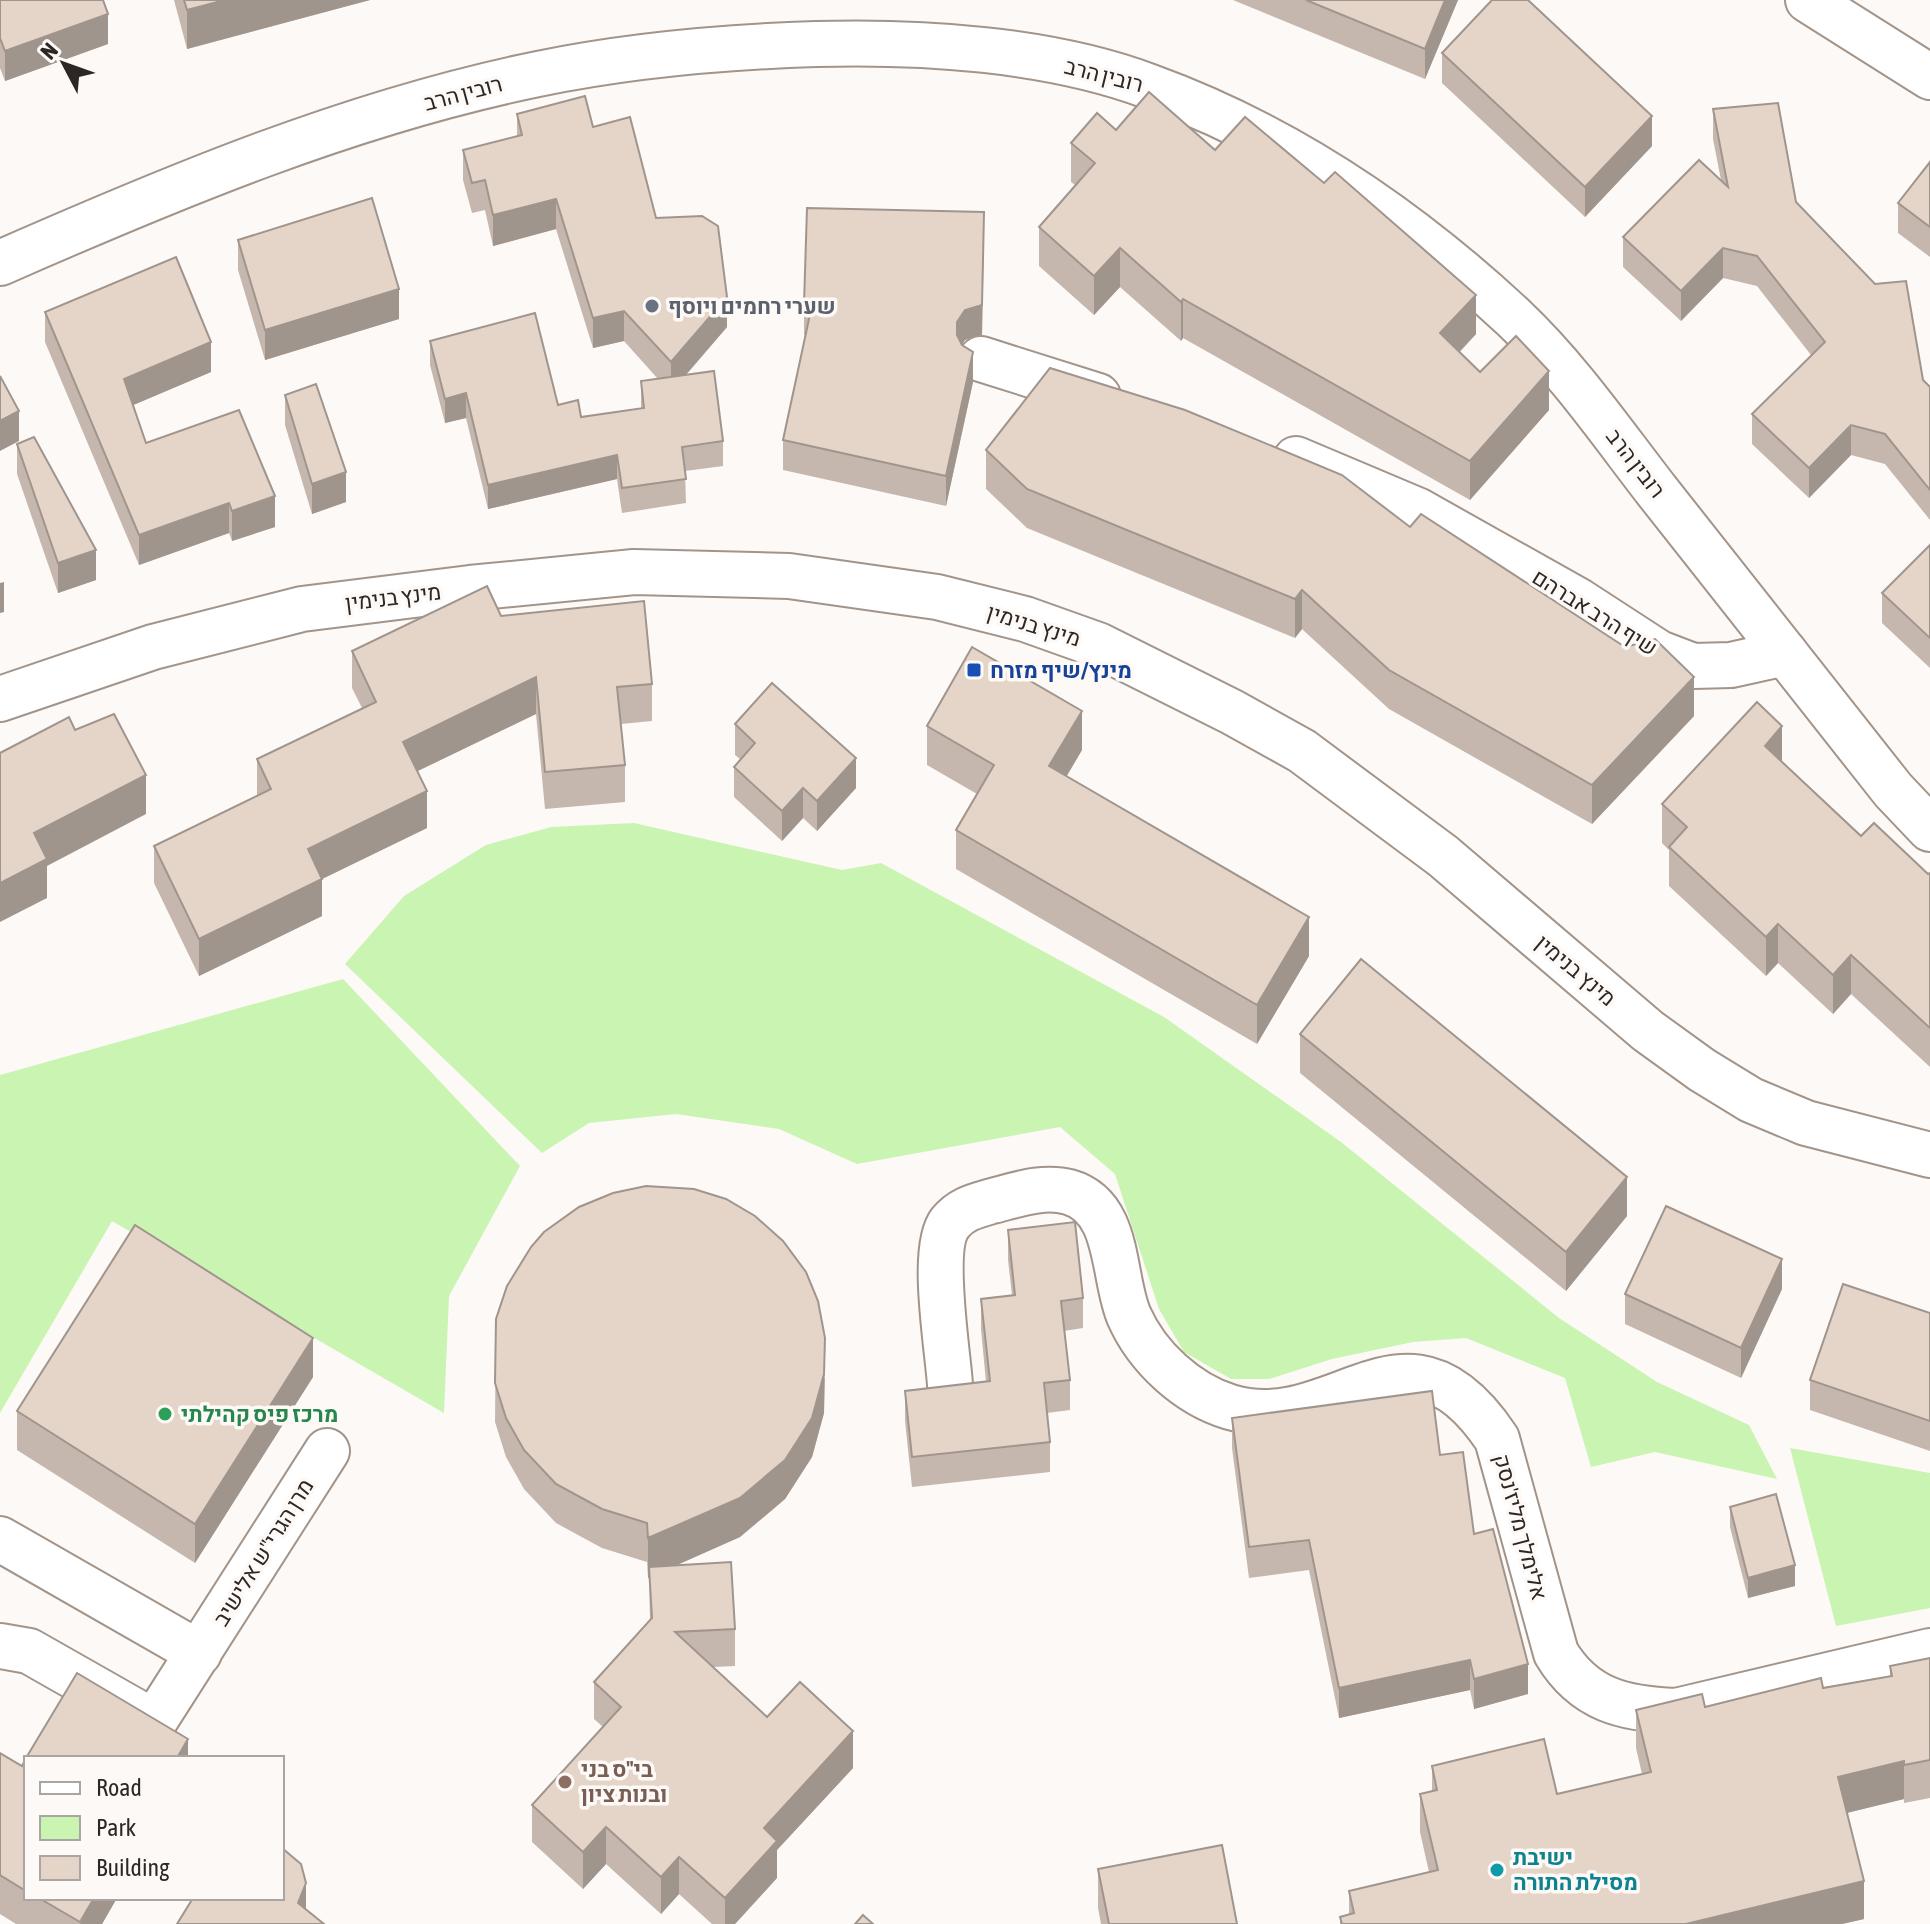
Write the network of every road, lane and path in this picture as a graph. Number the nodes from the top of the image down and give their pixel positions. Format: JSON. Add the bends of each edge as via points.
{"nodes":[{"id":1,"x":1808,"y":0,"type":"edge"},
{"id":2,"x":1930,"y":77,"type":"edge"},
{"id":3,"x":0,"y":263,"type":"edge"},
{"id":4,"x":981,"y":359,"type":"dead end"},
{"id":5,"x":1134,"y":407,"type":"edge"},
{"id":6,"x":1256,"y":445,"type":"edge"},
{"id":7,"x":1785,"y":653,"type":"junction"},
{"id":8,"x":0,"y":699,"type":"edge"},
{"id":9,"x":1930,"y":829,"type":"edge"},
{"id":10,"x":1930,"y":1155,"type":"edge"},
{"id":11,"x":950,"y":1385,"type":"edge"},
{"id":12,"x":327,"y":1451,"type":"dead end"},
{"id":13,"x":0,"y":1539,"type":"edge"},
{"id":14,"x":0,"y":1646,"type":"edge"},
{"id":15,"x":1930,"y":1651,"type":"edge"},
{"id":16,"x":199,"y":1653,"type":"junction"}],
"edges":[{"from":1,"to":2,"type":"street"},
{"from":3,"to":7,"type":"street","name":"רובין הרב","via":[[146,199],[285,148],[536,74],[738,47],[888,42],[973,49],[1075,67],[1143,84],[1221,117],[1374,201],[1431,246],[1518,322],[1581,393]]},
{"from":4,"to":5,"type":"street"},
{"from":6,"to":7,"type":"street","name":"שיף הרב אברהם","via":[[1417,510],[1579,601],[1659,653],[1693,666],[1731,665]]},
{"from":7,"to":9,"type":"street","name":"רובין הרב"},
{"from":8,"to":10,"type":"street","name":"מינץ בנימין","via":[[153,647],[302,609],[455,590],[634,572],[789,576],[937,597],[1025,619],[1098,645],[1302,751],[1443,856],[1648,1031],[1702,1070],[1751,1100],[1806,1123]]},
{"from":11,"to":15,"type":"street","name":"אלימלך מליז'נסק","via":[[941,1252],[948,1225],[967,1208],[1041,1189],[1068,1192],[1089,1201],[1104,1222],[1128,1314],[1145,1346],[1198,1392],[1230,1407],[1259,1411],[1292,1407],[1393,1377],[1422,1377],[1451,1387],[1477,1409],[1497,1439],[1556,1653],[1571,1679],[1602,1697],[1640,1710],[1676,1711]]},
{"from":12,"to":16,"type":"street","name":"מרן הגרי\"ש אלישיב"},
{"from":13,"to":16,"type":"street"},
{"from":14,"to":16,"type":"street","name":"מרן הגרי\"ש אלישיב","via":[[29,1651],[154,1722]]}]}
